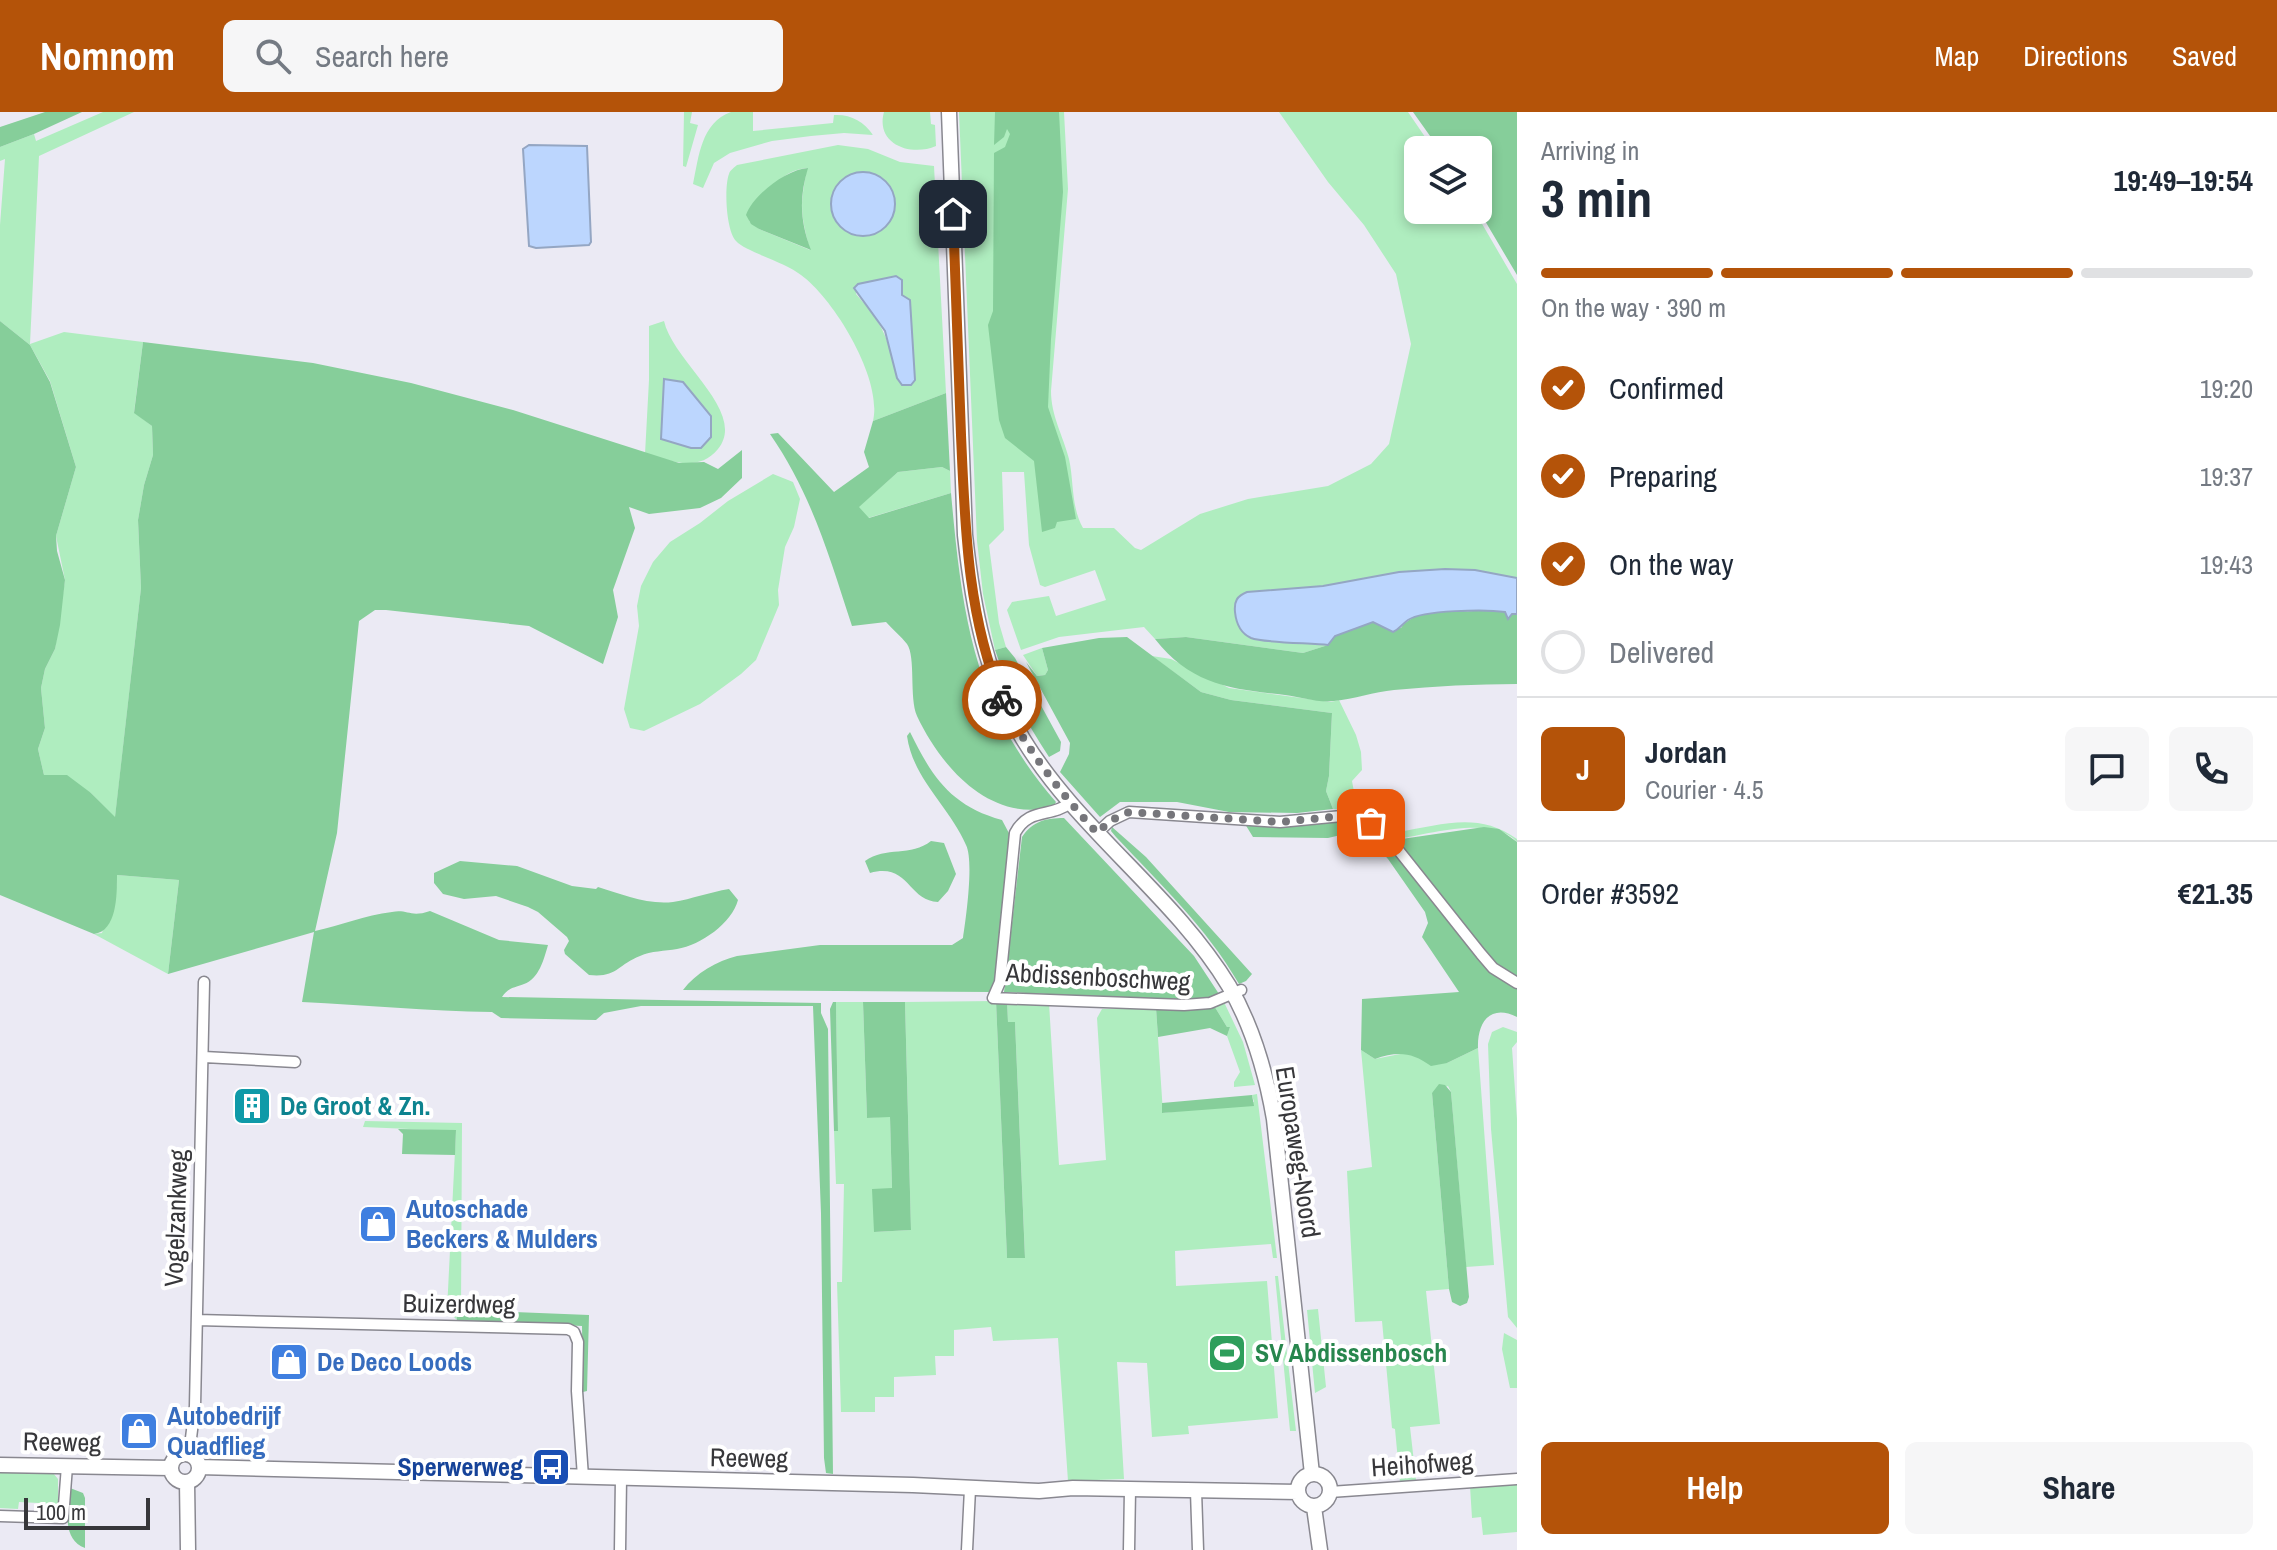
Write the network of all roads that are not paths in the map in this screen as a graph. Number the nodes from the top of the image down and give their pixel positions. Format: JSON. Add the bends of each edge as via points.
{"nodes":[{"id":1,"x":949,"y":112,"type":"edge"},
{"id":2,"x":1070,"y":803,"type":"junction"},
{"id":3,"x":1097,"y":833,"type":"junction"},
{"id":4,"x":204,"y":982,"type":"dead end"},
{"id":5,"x":1517,"y":983,"type":"edge"},
{"id":6,"x":1237,"y":992,"type":"junction"},
{"id":7,"x":204,"y":1057,"type":"junction"},
{"id":8,"x":295,"y":1062,"type":"dead end"},
{"id":9,"x":197,"y":1320,"type":"junction"},
{"id":10,"x":189,"y":1454,"type":"junction"},
{"id":11,"x":0,"y":1465,"type":"edge"},
{"id":12,"x":67,"y":1466,"type":"junction"},
{"id":13,"x":199,"y":1467,"type":"junction"},
{"id":14,"x":170,"y":1468,"type":"junction"},
{"id":15,"x":1312,"y":1474,"type":"junction"},
{"id":16,"x":583,"y":1477,"type":"junction"},
{"id":17,"x":621,"y":1478,"type":"junction"},
{"id":18,"x":1517,"y":1479,"type":"edge"},
{"id":19,"x":187,"y":1482,"type":"junction"},
{"id":20,"x":970,"y":1489,"type":"junction"},
{"id":21,"x":1130,"y":1490,"type":"junction"},
{"id":22,"x":1196,"y":1491,"type":"junction"},
{"id":23,"x":1298,"y":1492,"type":"junction"},
{"id":24,"x":1330,"y":1492,"type":"junction"},
{"id":25,"x":1314,"y":1507,"type":"junction"},
{"id":26,"x":0,"y":1516,"type":"edge"},
{"id":27,"x":188,"y":1550,"type":"edge"},
{"id":28,"x":620,"y":1550,"type":"edge"},
{"id":29,"x":967,"y":1550,"type":"edge"},
{"id":30,"x":1129,"y":1550,"type":"edge"},
{"id":31,"x":1198,"y":1550,"type":"edge"},
{"id":32,"x":1320,"y":1550,"type":"edge"}],
"edges":[{"from":1,"to":2,"type":"street","name":"Europaweg-Noord","via":[[965,535],[972,592],[1002,701]]},
{"from":2,"to":3,"type":"street","name":"Europaweg-Noord"},
{"from":2,"to":6,"type":"street","name":"Abdissenboschweg","via":[[1030,816],[1015,833],[1000,982],[993,998],[1184,1005],[1210,1003]]},
{"from":3,"to":5,"type":"street","via":[[1129,812],[1280,822],[1359,817],[1384,832],[1493,968]]},
{"from":3,"to":6,"type":"street","name":"Europaweg-Noord","via":[[1181,922]]},
{"from":4,"to":7,"type":"street","name":"Vogelzankweg"},
{"from":6,"to":15,"type":"street","name":"Europaweg-Noord","via":[[1274,1119]]},
{"from":7,"to":8,"type":"street"},
{"from":7,"to":9,"type":"street","name":"Vogelzankweg"},
{"from":9,"to":10,"type":"street","name":"Vogelzankweg"},
{"from":9,"to":16,"type":"street","name":"Buizerdweg","via":[[568,1329],[578,1342]]},
{"from":10,"to":13,"type":"street"},
{"from":10,"to":14,"type":"street","via":[[176,1456]]},
{"from":11,"to":12,"type":"street","name":"Reeweg"},
{"from":12,"to":14,"type":"street","name":"Reeweg"},
{"from":12,"to":26,"type":"street","via":[[63,1518]]},
{"from":13,"to":16,"type":"street","name":"Reeweg"},
{"from":13,"to":19,"type":"street"},
{"from":14,"to":19,"type":"street","via":[[178,1480]]},
{"from":15,"to":23,"type":"street","via":[[1300,1482]]},
{"from":15,"to":24,"type":"street","via":[[1326,1479]]},
{"from":16,"to":17,"type":"street","name":"Reeweg"},
{"from":17,"to":20,"type":"street","name":"Reeweg"},
{"from":17,"to":28,"type":"street"},
{"from":18,"to":24,"type":"street","name":"Heihofweg"},
{"from":19,"to":27,"type":"street"},
{"from":20,"to":21,"type":"street","name":"Reeweg"},
{"from":20,"to":29,"type":"street"},
{"from":21,"to":22,"type":"street","name":"Reeweg"},
{"from":21,"to":30,"type":"street"},
{"from":22,"to":23,"type":"street","name":"Reeweg"},
{"from":22,"to":31,"type":"street"},
{"from":23,"to":25,"type":"street"},
{"from":24,"to":25,"type":"street"},
{"from":25,"to":32,"type":"street"}]}
